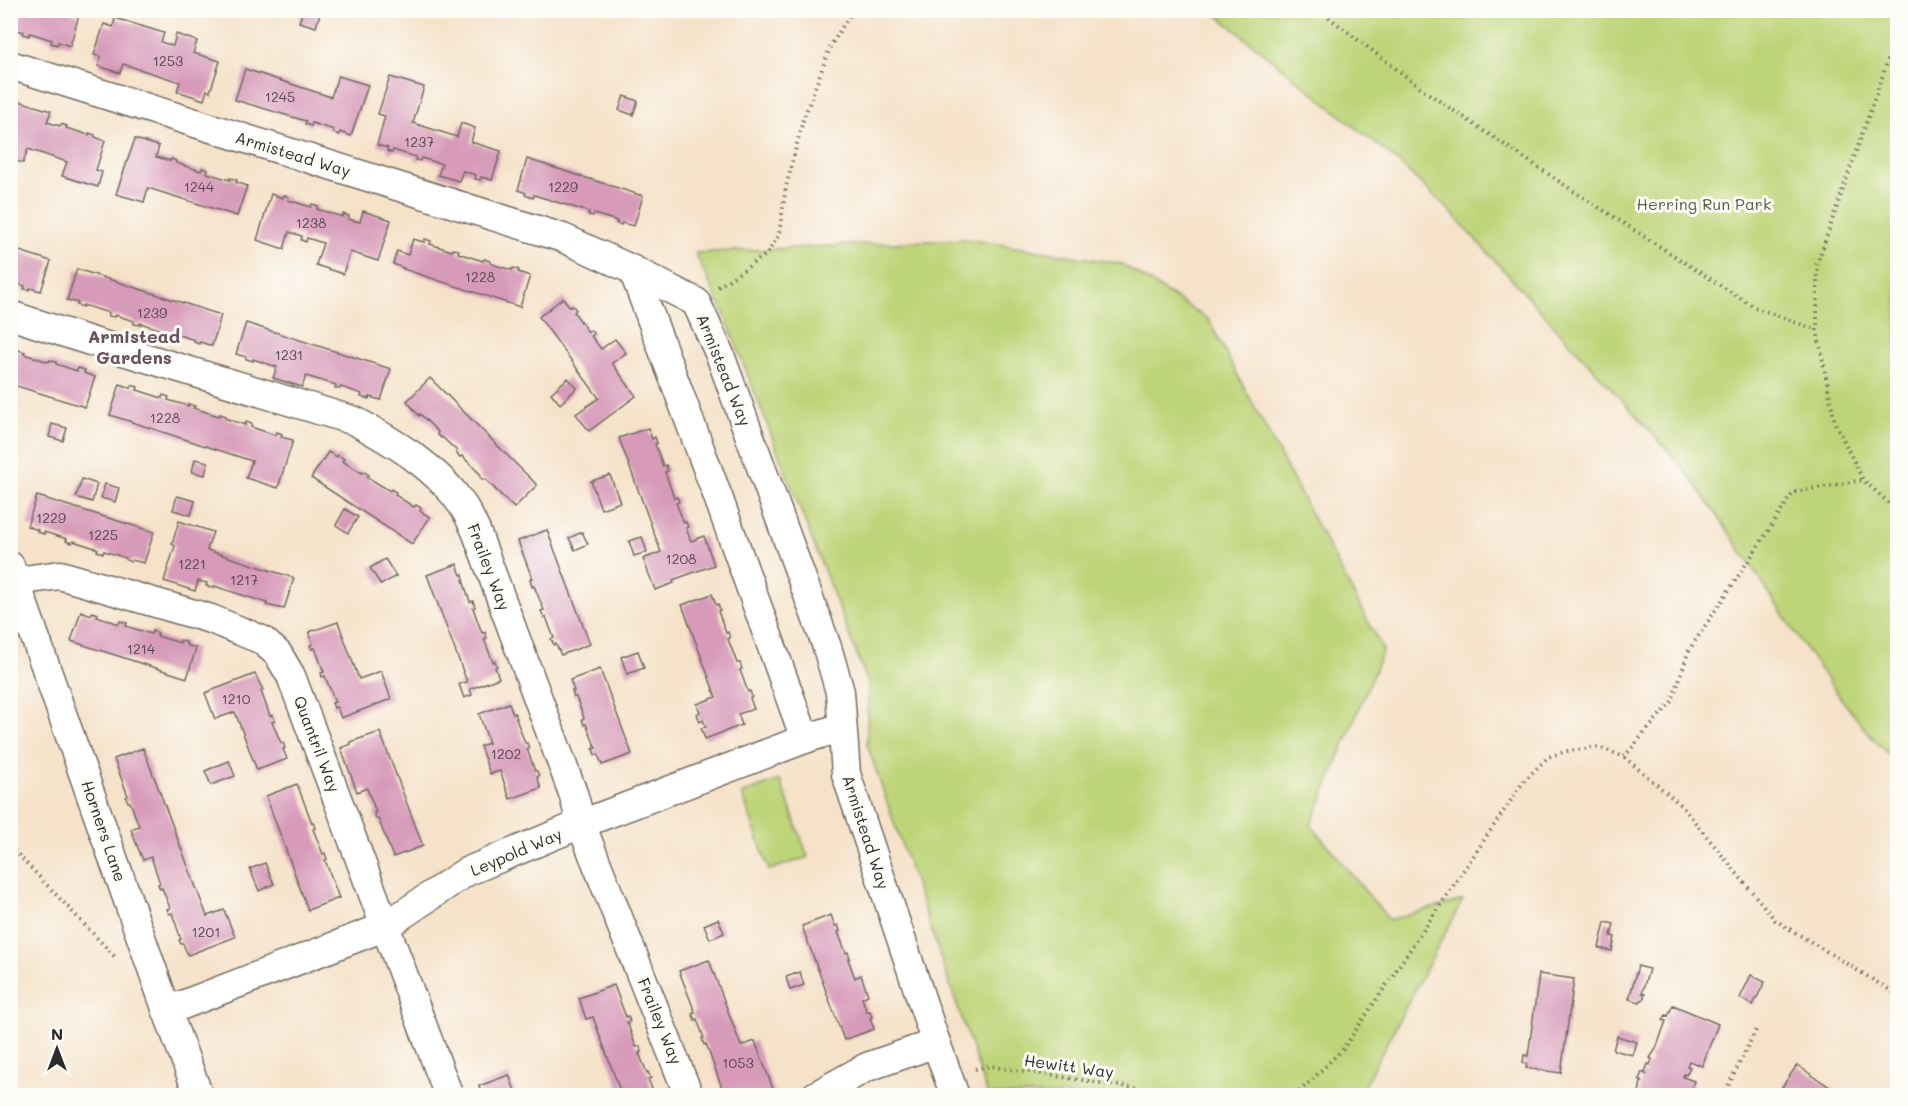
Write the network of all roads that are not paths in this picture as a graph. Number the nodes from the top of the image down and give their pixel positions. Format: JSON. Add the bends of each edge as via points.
{"nodes":[{"id":1,"x":10,"y":65,"type":"edge"},
{"id":2,"x":633,"y":270,"type":"junction"},
{"id":3,"x":10,"y":315,"type":"edge"},
{"id":4,"x":13,"y":573,"type":"edge"},
{"id":5,"x":842,"y":727,"type":"junction"},
{"id":6,"x":805,"y":738,"type":"junction"},
{"id":7,"x":581,"y":824,"type":"junction"},
{"id":8,"x":384,"y":927,"type":"junction"},
{"id":9,"x":168,"y":1011,"type":"junction"},
{"id":10,"x":936,"y":1043,"type":"junction"},
{"id":11,"x":952,"y":1085,"type":"edge"},
{"id":12,"x":199,"y":1095,"type":"edge"},
{"id":13,"x":449,"y":1095,"type":"edge"},
{"id":14,"x":689,"y":1095,"type":"edge"},
{"id":15,"x":815,"y":1095,"type":"edge"}],
"edges":[{"from":1,"to":2,"type":"street","name":"Armistead Way","via":[[563,238]]},
{"from":2,"to":5,"type":"street","name":"Armistead Way","via":[[696,302],[720,355],[827,646],[840,692]]},
{"from":2,"to":6,"type":"street"},
{"from":3,"to":7,"type":"street","name":"Frailey Way","via":[[355,421],[395,443],[440,478],[464,506],[476,531]]},
{"from":4,"to":8,"type":"street","name":"Quantril Way","via":[[60,575],[211,619],[262,640],[278,654],[291,676]]},
{"from":4,"to":9,"type":"street","name":"Horners Lane"},
{"from":5,"to":6,"type":"street","name":"Leypold Way"},
{"from":5,"to":10,"type":"street","name":"Armistead Way","via":[[846,774]]},
{"from":6,"to":7,"type":"street","name":"Leypold Way"},
{"from":7,"to":8,"type":"street","name":"Leypold Way","via":[[466,872]]},
{"from":7,"to":14,"type":"street","name":"Frailey Way"},
{"from":8,"to":9,"type":"street","name":"Leypold Way"},
{"from":8,"to":13,"type":"street","name":"Quantril Way"},
{"from":9,"to":12,"type":"street","name":"Horners Lane"},
{"from":10,"to":11,"type":"street","name":"Armistead Way"},
{"from":10,"to":15,"type":"street","via":[[867,1067]]}]}
